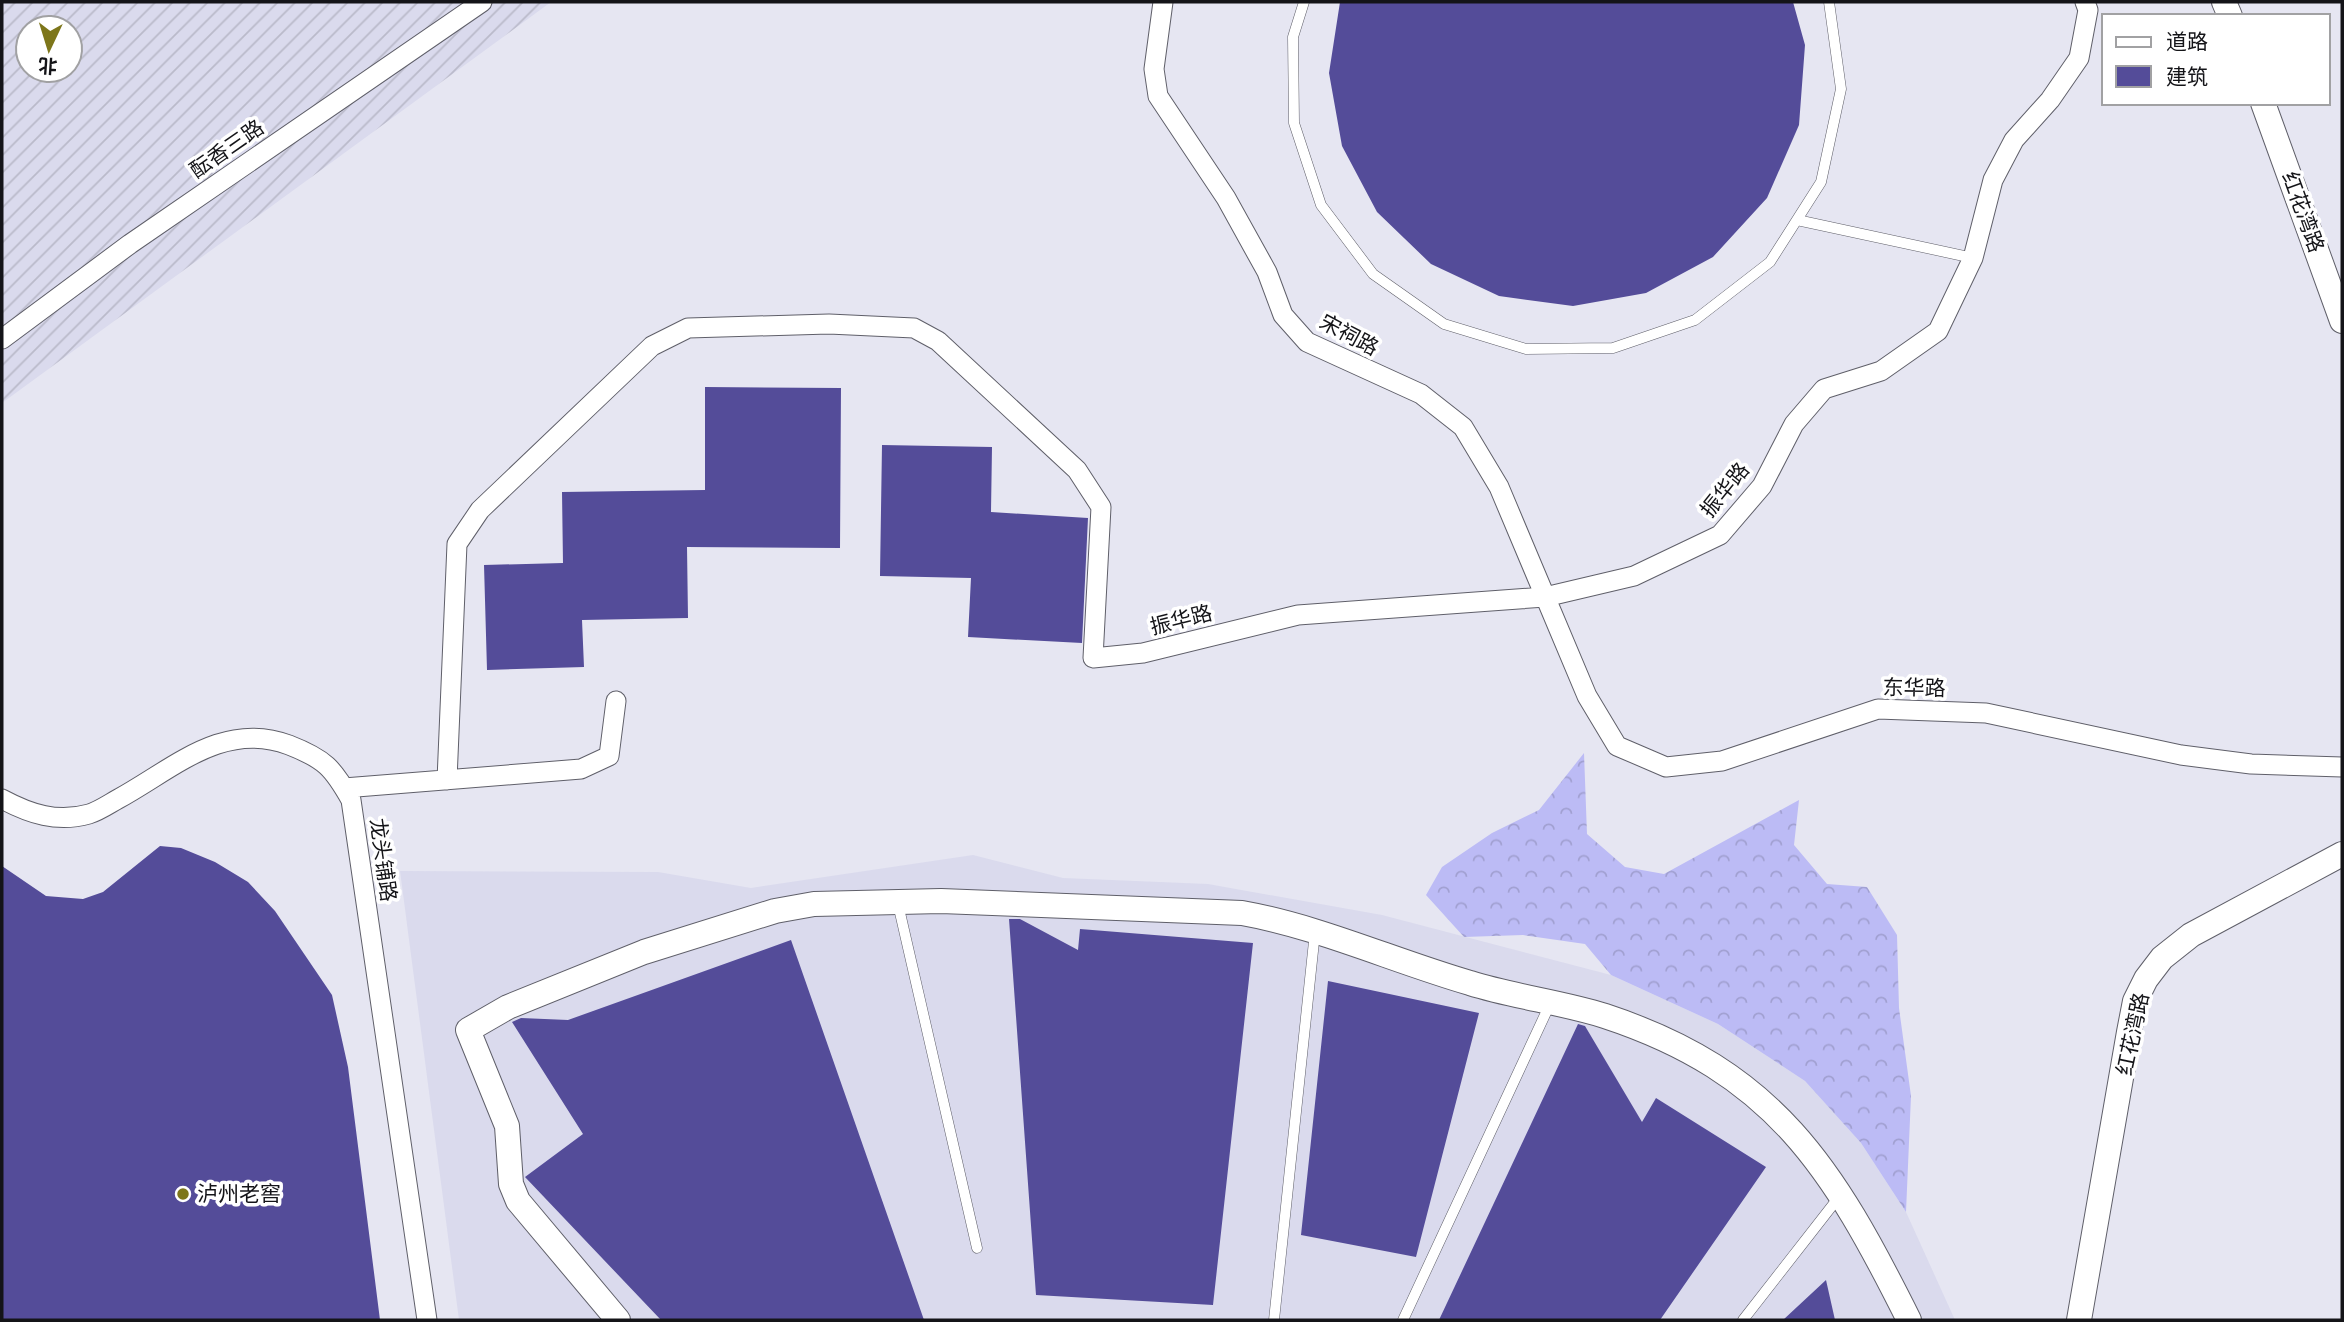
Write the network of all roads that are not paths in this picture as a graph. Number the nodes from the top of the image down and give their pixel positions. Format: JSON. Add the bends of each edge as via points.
{"nodes":[{"id":1,"x":482,"y":2,"type":"edge"},
{"id":2,"x":1163,"y":2,"type":"edge"},
{"id":3,"x":1304,"y":2,"type":"edge"},
{"id":4,"x":1829,"y":2,"type":"edge"},
{"id":5,"x":2085,"y":2,"type":"edge"},
{"id":6,"x":2264,"y":105,"type":"edge"},
{"id":7,"x":1797,"y":220,"type":"junction"},
{"id":8,"x":1973,"y":258,"type":"junction"},
{"id":9,"x":2342,"y":321,"type":"edge"},
{"id":10,"x":2,"y":339,"type":"edge"},
{"id":11,"x":1545,"y":597,"type":"junction"},
{"id":12,"x":616,"y":701,"type":"dead end"},
{"id":13,"x":2342,"y":767,"type":"edge"},
{"id":14,"x":447,"y":780,"type":"junction"},
{"id":15,"x":344,"y":788,"type":"junction"},
{"id":16,"x":2,"y":799,"type":"edge"},
{"id":17,"x":2342,"y":854,"type":"edge"},
{"id":18,"x":897,"y":901,"type":"junction"},
{"id":19,"x":1315,"y":932,"type":"junction"},
{"id":20,"x":1550,"y":1003,"type":"junction"},
{"id":21,"x":1841,"y":1194,"type":"junction"},
{"id":22,"x":977,"y":1248,"type":"dead end"},
{"id":23,"x":427,"y":1320,"type":"edge"},
{"id":24,"x":618,"y":1320,"type":"edge"},
{"id":25,"x":1274,"y":1320,"type":"edge"},
{"id":26,"x":1403,"y":1320,"type":"edge"},
{"id":27,"x":1743,"y":1320,"type":"edge"},
{"id":28,"x":1909,"y":1320,"type":"edge"},
{"id":29,"x":2079,"y":1320,"type":"edge"}],
"edges":[{"from":1,"to":10,"type":"street","name":"酝香三路","via":[[130,244]]},
{"from":2,"to":11,"type":"street","name":"宋祠路","via":[[1154,69],[1158,96],[1244,230],[1283,315],[1307,342],[1421,394],[1463,427],[1499,487]]},
{"from":3,"to":7,"type":"lane","via":[[1293,37],[1294,123],[1321,205],[1373,274],[1444,324],[1526,349],[1613,348],[1695,320],[1770,262]]},
{"from":4,"to":7,"type":"lane","via":[[1841,89],[1821,182]]},
{"from":5,"to":8,"type":"street","name":"振华路","via":[[2088,10],[2079,58],[2014,140],[1993,180]]},
{"from":6,"to":9,"type":"street","name":"红花湾路"},
{"from":7,"to":8,"type":"lane"},
{"from":8,"to":11,"type":"street","name":"振华路","via":[[1938,331],[1881,370],[1824,389],[1794,424],[1762,486],[1720,535],[1634,576]]},
{"from":11,"to":13,"type":"street","name":"东华路","via":[[1587,696],[1617,746],[1666,767],[1722,761],[1878,709],[1986,713],[2181,755],[2251,764]]},
{"from":11,"to":14,"type":"street","name":"振华路","via":[[1298,615],[1143,653],[1093,658],[1101,506],[1077,470],[938,341],[902,327],[688,328],[652,346],[480,510],[457,544]]},
{"from":12,"to":14,"type":"street","via":[[608,756],[581,769]]},
{"from":14,"to":15,"type":"street"},
{"from":15,"to":16,"type":"street","name":"龙头铺路","via":[[335,771],[309,753],[276,740],[238,737],[179,762],[90,814],[56,819]]},
{"from":15,"to":23,"type":"street","name":"龙头铺路","via":[[357,833]]},
{"from":17,"to":29,"type":"street","name":"红花湾路","via":[[2190,935],[2162,958],[2146,979],[2129,1032]]},
{"from":18,"to":19,"type":"street","via":[[1242,913]]},
{"from":18,"to":22,"type":"lane"},
{"from":18,"to":24,"type":"street","via":[[814,904],[775,911],[644,952],[508,1007],[468,1030],[507,1126],[511,1184],[518,1201]]},
{"from":19,"to":20,"type":"street","via":[[1415,967]]},
{"from":19,"to":25,"type":"lane"},
{"from":20,"to":21,"type":"street","via":[[1624,1023],[1700,1056],[1793,1131]]},
{"from":20,"to":26,"type":"lane"},
{"from":21,"to":27,"type":"lane"},
{"from":21,"to":28,"type":"street","via":[[1865,1231]]}]}
